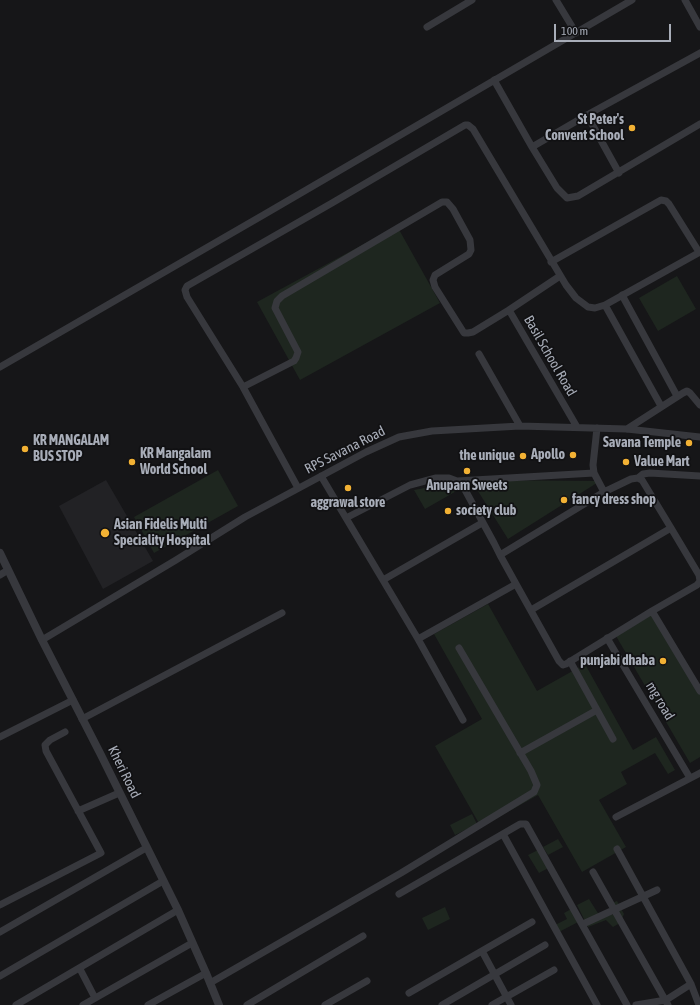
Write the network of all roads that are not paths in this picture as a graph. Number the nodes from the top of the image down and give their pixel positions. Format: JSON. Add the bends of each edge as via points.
{"nodes":[{"id":1,"x":472,"y":0,"type":"edge"},
{"id":2,"x":556,"y":0,"type":"edge"},
{"id":3,"x":632,"y":0,"type":"edge"},
{"id":4,"x":685,"y":0,"type":"edge"},
{"id":5,"x":427,"y":27,"type":"dead end"},
{"id":6,"x":700,"y":27,"type":"edge"},
{"id":7,"x":576,"y":33,"type":"junction"},
{"id":8,"x":700,"y":53,"type":"edge"},
{"id":9,"x":494,"y":80,"type":"junction"},
{"id":10,"x":587,"y":115,"type":"junction"},
{"id":11,"x":700,"y":124,"type":"edge"},
{"id":12,"x":532,"y":147,"type":"junction"},
{"id":13,"x":619,"y":173,"type":"junction"},
{"id":14,"x":699,"y":252,"type":"edge"},
{"id":15,"x":552,"y":262,"type":"junction"},
{"id":16,"x":560,"y":276,"type":"junction"},
{"id":17,"x":622,"y":296,"type":"junction"},
{"id":18,"x":604,"y":305,"type":"junction"},
{"id":19,"x":508,"y":310,"type":"junction"},
{"id":20,"x":479,"y":354,"type":"dead end"},
{"id":21,"x":0,"y":367,"type":"edge"},
{"id":22,"x":243,"y":387,"type":"junction"},
{"id":23,"x":677,"y":396,"type":"junction"},
{"id":24,"x":700,"y":405,"type":"edge"},
{"id":25,"x":661,"y":406,"type":"junction"},
{"id":26,"x":520,"y":426,"type":"junction"},
{"id":27,"x":576,"y":427,"type":"junction"},
{"id":28,"x":597,"y":428,"type":"junction"},
{"id":29,"x":627,"y":429,"type":"junction"},
{"id":30,"x":700,"y":437,"type":"edge"},
{"id":31,"x":594,"y":473,"type":"junction"},
{"id":32,"x":321,"y":476,"type":"junction"},
{"id":33,"x":700,"y":476,"type":"edge"},
{"id":34,"x":638,"y":478,"type":"junction"},
{"id":35,"x":457,"y":480,"type":"junction"},
{"id":36,"x":298,"y":488,"type":"junction"},
{"id":37,"x":604,"y":492,"type":"junction"},
{"id":38,"x":346,"y":518,"type":"junction"},
{"id":39,"x":482,"y":523,"type":"junction"},
{"id":40,"x":671,"y":528,"type":"junction"},
{"id":41,"x":0,"y":553,"type":"edge"},
{"id":42,"x":500,"y":555,"type":"junction"},
{"id":43,"x":8,"y":570,"type":"junction"},
{"id":44,"x":0,"y":575,"type":"edge"},
{"id":45,"x":383,"y":580,"type":"junction"},
{"id":46,"x":516,"y":584,"type":"junction"},
{"id":47,"x":531,"y":610,"type":"junction"},
{"id":48,"x":652,"y":610,"type":"junction"},
{"id":49,"x":282,"y":613,"type":"dead end"},
{"id":50,"x":607,"y":638,"type":"junction"},
{"id":51,"x":418,"y":639,"type":"junction"},
{"id":52,"x":42,"y":640,"type":"junction"},
{"id":53,"x":459,"y":648,"type":"dead end"},
{"id":54,"x":570,"y":661,"type":"junction"},
{"id":55,"x":700,"y":691,"type":"edge"},
{"id":56,"x":73,"y":700,"type":"junction"},
{"id":57,"x":597,"y":710,"type":"junction"},
{"id":58,"x":82,"y":719,"type":"junction"},
{"id":59,"x":463,"y":720,"type":"dead end"},
{"id":60,"x":65,"y":732,"type":"dead end"},
{"id":61,"x":0,"y":737,"type":"edge"},
{"id":62,"x":613,"y":739,"type":"dead end"},
{"id":63,"x":520,"y":753,"type":"junction"},
{"id":64,"x":700,"y":773,"type":"edge"},
{"id":65,"x":690,"y":778,"type":"junction"},
{"id":66,"x":119,"y":792,"type":"junction"},
{"id":67,"x":78,"y":811,"type":"junction"},
{"id":68,"x":616,"y":817,"type":"dead end"},
{"id":69,"x":503,"y":834,"type":"junction"},
{"id":70,"x":146,"y":848,"type":"junction"},
{"id":71,"x":616,"y":849,"type":"dead end"},
{"id":72,"x":593,"y":872,"type":"dead end"},
{"id":73,"x":163,"y":881,"type":"junction"},
{"id":74,"x":657,"y":890,"type":"dead end"},
{"id":75,"x":399,"y":894,"type":"dead end"},
{"id":76,"x":643,"y":898,"type":"junction"},
{"id":77,"x":0,"y":904,"type":"edge"},
{"id":78,"x":178,"y":910,"type":"junction"},
{"id":79,"x":615,"y":910,"type":"junction"},
{"id":80,"x":532,"y":922,"type":"dead end"},
{"id":81,"x":583,"y":924,"type":"junction"},
{"id":82,"x":0,"y":932,"type":"edge"},
{"id":83,"x":363,"y":936,"type":"dead end"},
{"id":84,"x":192,"y":943,"type":"junction"},
{"id":85,"x":545,"y":945,"type":"dead end"},
{"id":86,"x":482,"y":951,"type":"junction"},
{"id":87,"x":80,"y":968,"type":"junction"},
{"id":88,"x":554,"y":970,"type":"dead end"},
{"id":89,"x":206,"y":973,"type":"junction"},
{"id":90,"x":495,"y":975,"type":"junction"},
{"id":91,"x":0,"y":976,"type":"edge"},
{"id":92,"x":367,"y":981,"type":"dead end"},
{"id":93,"x":210,"y":983,"type":"junction"},
{"id":94,"x":691,"y":984,"type":"junction"},
{"id":95,"x":409,"y":993,"type":"dead end"},
{"id":96,"x":507,"y":997,"type":"junction"},
{"id":97,"x":95,"y":998,"type":"junction"},
{"id":98,"x":667,"y":1002,"type":"edge"},
{"id":99,"x":16,"y":1005,"type":"edge"},
{"id":100,"x":83,"y":1005,"type":"edge"},
{"id":101,"x":148,"y":1005,"type":"edge"},
{"id":102,"x":219,"y":1005,"type":"edge"},
{"id":103,"x":247,"y":1005,"type":"edge"},
{"id":104,"x":325,"y":1005,"type":"edge"},
{"id":105,"x":442,"y":1005,"type":"edge"},
{"id":106,"x":492,"y":1005,"type":"edge"},
{"id":107,"x":511,"y":1005,"type":"edge"},
{"id":108,"x":597,"y":1005,"type":"edge"},
{"id":109,"x":628,"y":1005,"type":"edge"},
{"id":110,"x":636,"y":1005,"type":"edge"},
{"id":111,"x":699,"y":1005,"type":"edge"}],
"edges":[{"from":1,"to":5,"type":"street"},
{"from":2,"to":7,"type":"street"},
{"from":3,"to":7,"type":"street"},
{"from":4,"to":6,"type":"street"},
{"from":7,"to":9,"type":"street"},
{"from":8,"to":10,"type":"street"},
{"from":9,"to":12,"type":"street"},
{"from":9,"to":21,"type":"street"},
{"from":10,"to":12,"type":"street"},
{"from":10,"to":13,"type":"street"},
{"from":11,"to":13,"type":"street"},
{"from":12,"to":13,"type":"street","via":[[557,188],[567,198],[578,196]]},
{"from":14,"to":15,"type":"street","via":[[669,204],[661,200]]},
{"from":14,"to":17,"type":"street"},
{"from":15,"to":16,"type":"street"},
{"from":15,"to":22,"type":"street","via":[[473,129],[465,125],[187,286],[187,297]]},
{"from":16,"to":18,"type":"street","via":[[576,298],[588,308]]},
{"from":16,"to":19,"type":"street","name":"Basil School Road"},
{"from":17,"to":18,"type":"street"},
{"from":17,"to":23,"type":"street"},
{"from":18,"to":25,"type":"street"},
{"from":19,"to":22,"type":"street","via":[[473,332],[464,333],[435,287],[435,275],[471,250],[470,240],[453,209],[447,202],[442,202],[282,296],[274,308],[298,352],[296,358]]},
{"from":19,"to":27,"type":"street","name":"Basil School Road"},
{"from":20,"to":26,"type":"street"},
{"from":22,"to":36,"type":"street"},
{"from":23,"to":24,"type":"street","via":[[687,392]]},
{"from":23,"to":25,"type":"street"},
{"from":25,"to":29,"type":"street"},
{"from":26,"to":27,"type":"street","name":"RPS Savana Road"},
{"from":26,"to":32,"type":"street","name":"RPS Savana Road","via":[[432,431],[399,437]]},
{"from":27,"to":28,"type":"street","name":"RPS Savana Road"},
{"from":28,"to":29,"type":"street","name":"RPS Savana Road"},
{"from":28,"to":31,"type":"street"},
{"from":29,"to":30,"type":"street","name":"RPS Savana Road"},
{"from":31,"to":35,"type":"street"},
{"from":31,"to":37,"type":"street"},
{"from":32,"to":36,"type":"street","name":"RPS Savana Road"},
{"from":32,"to":38,"type":"street"},
{"from":33,"to":34,"type":"street","via":[[650,473]]},
{"from":34,"to":37,"type":"street"},
{"from":34,"to":40,"type":"street","via":[[642,480]]},
{"from":35,"to":38,"type":"street","via":[[436,478],[410,485]]},
{"from":35,"to":39,"type":"street","via":[[464,488]]},
{"from":36,"to":52,"type":"street","name":"RPS Savana Road","via":[[245,517]]},
{"from":37,"to":42,"type":"street"},
{"from":38,"to":45,"type":"street"},
{"from":39,"to":42,"type":"street"},
{"from":39,"to":45,"type":"street"},
{"from":40,"to":47,"type":"street"},
{"from":40,"to":48,"type":"street","via":[[699,575],[700,581]]},
{"from":41,"to":43,"type":"street","name":"Kheri Road"},
{"from":42,"to":46,"type":"street"},
{"from":43,"to":44,"type":"street"},
{"from":43,"to":52,"type":"street","name":"Kheri Road"},
{"from":45,"to":51,"type":"street"},
{"from":46,"to":47,"type":"street"},
{"from":46,"to":51,"type":"street"},
{"from":47,"to":54,"type":"street","via":[[559,661],[563,665]]},
{"from":48,"to":50,"type":"street"},
{"from":48,"to":55,"type":"street"},
{"from":49,"to":58,"type":"street"},
{"from":50,"to":54,"type":"street"},
{"from":50,"to":65,"type":"street","name":"mg road"},
{"from":51,"to":59,"type":"street"},
{"from":52,"to":56,"type":"street","name":"Kheri Road"},
{"from":53,"to":63,"type":"street"},
{"from":54,"to":57,"type":"street"},
{"from":56,"to":58,"type":"street","name":"Kheri Road"},
{"from":56,"to":61,"type":"street"},
{"from":57,"to":62,"type":"street"},
{"from":57,"to":63,"type":"street"},
{"from":58,"to":66,"type":"street","name":"Kheri Road"},
{"from":60,"to":67,"type":"street","via":[[50,740],[46,745],[46,751]]},
{"from":63,"to":93,"type":"street","via":[[536,782],[534,792]]},
{"from":64,"to":65,"type":"street"},
{"from":65,"to":68,"type":"street"},
{"from":66,"to":67,"type":"street"},
{"from":66,"to":70,"type":"street","name":"Kheri Road"},
{"from":67,"to":77,"type":"street","via":[[101,853]]},
{"from":69,"to":75,"type":"street"},
{"from":69,"to":81,"type":"street","via":[[520,824],[528,826]]},
{"from":69,"to":108,"type":"street"},
{"from":70,"to":73,"type":"street","name":"Kheri Road"},
{"from":70,"to":82,"type":"street"},
{"from":71,"to":76,"type":"street"},
{"from":72,"to":79,"type":"street"},
{"from":73,"to":78,"type":"street","name":"Kheri Road"},
{"from":73,"to":91,"type":"street"},
{"from":74,"to":76,"type":"street"},
{"from":76,"to":79,"type":"street"},
{"from":76,"to":94,"type":"street"},
{"from":78,"to":84,"type":"street","name":"Kheri Road"},
{"from":78,"to":87,"type":"street"},
{"from":79,"to":81,"type":"street"},
{"from":79,"to":98,"type":"street"},
{"from":80,"to":86,"type":"street"},
{"from":81,"to":109,"type":"street"},
{"from":83,"to":103,"type":"street"},
{"from":84,"to":89,"type":"street","name":"Kheri Road"},
{"from":84,"to":97,"type":"street"},
{"from":85,"to":90,"type":"street"},
{"from":86,"to":90,"type":"street"},
{"from":86,"to":95,"type":"street"},
{"from":87,"to":97,"type":"street"},
{"from":87,"to":99,"type":"street"},
{"from":88,"to":96,"type":"street"},
{"from":89,"to":93,"type":"street","name":"Kheri Road"},
{"from":89,"to":101,"type":"street"},
{"from":90,"to":96,"type":"street"},
{"from":90,"to":105,"type":"street"},
{"from":92,"to":104,"type":"street"},
{"from":93,"to":102,"type":"street","name":"Kheri Road"},
{"from":94,"to":98,"type":"street"},
{"from":94,"to":111,"type":"street"},
{"from":96,"to":106,"type":"street"},
{"from":96,"to":107,"type":"street"},
{"from":97,"to":100,"type":"street"},
{"from":98,"to":110,"type":"street"}]}
